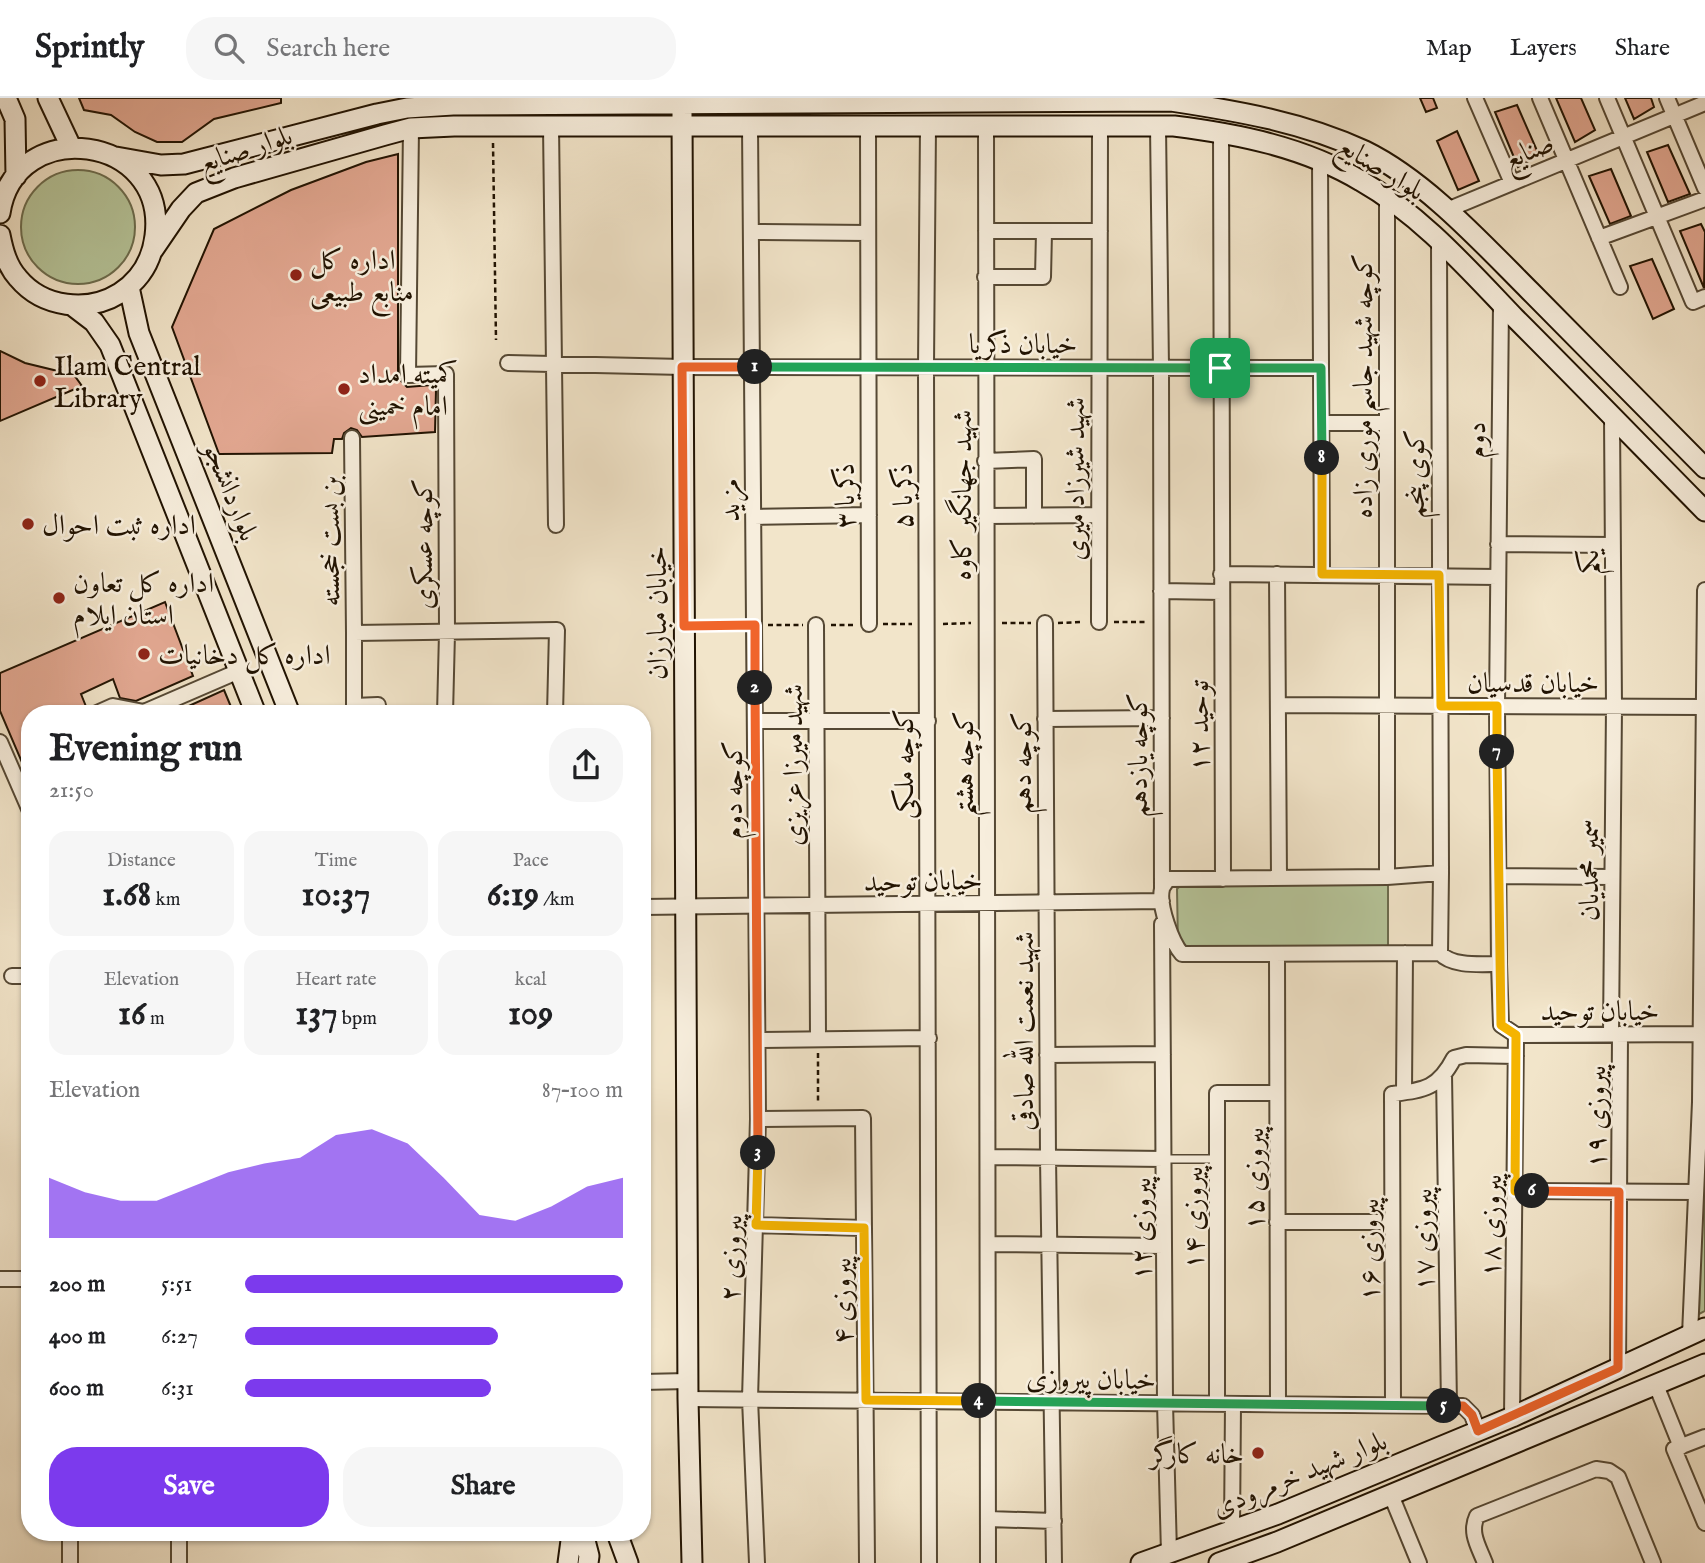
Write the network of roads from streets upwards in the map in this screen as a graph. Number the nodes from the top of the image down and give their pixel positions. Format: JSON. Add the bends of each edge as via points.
{"nodes":[{"id":1,"x":6,"y":98,"type":"edge"},
{"id":2,"x":48,"y":98,"type":"edge"},
{"id":3,"x":425,"y":98,"type":"edge"},
{"id":4,"x":1540,"y":98,"type":"edge"},
{"id":5,"x":1607,"y":98,"type":"edge"},
{"id":6,"x":1667,"y":98,"type":"edge"},
{"id":7,"x":1478,"y":99,"type":"edge"},
{"id":8,"x":681,"y":100,"type":"edge"},
{"id":9,"x":915,"y":100,"type":"edge"},
{"id":10,"x":561,"y":101,"type":"edge"},
{"id":11,"x":1705,"y":103,"type":"edge"},
{"id":12,"x":444,"y":106,"type":"junction"},
{"id":13,"x":1249,"y":114,"type":"junction"},
{"id":14,"x":1675,"y":116,"type":"junction"},
{"id":15,"x":681,"y":125,"type":"junction"},
{"id":16,"x":1100,"y":125,"type":"junction"},
{"id":17,"x":551,"y":126,"type":"junction"},
{"id":18,"x":750,"y":126,"type":"junction"},
{"id":19,"x":868,"y":126,"type":"junction"},
{"id":20,"x":928,"y":126,"type":"junction"},
{"id":21,"x":986,"y":126,"type":"junction"},
{"id":22,"x":1158,"y":126,"type":"junction"},
{"id":23,"x":411,"y":128,"type":"junction"},
{"id":24,"x":1221,"y":132,"type":"junction"},
{"id":25,"x":1244,"y":137,"type":"junction"},
{"id":26,"x":1624,"y":137,"type":"junction"},
{"id":27,"x":71,"y":147,"type":"junction"},
{"id":28,"x":116,"y":157,"type":"junction"},
{"id":29,"x":1320,"y":160,"type":"junction"},
{"id":30,"x":1566,"y":160,"type":"junction"},
{"id":31,"x":16,"y":176,"type":"junction"},
{"id":32,"x":1512,"y":183,"type":"junction"},
{"id":33,"x":1705,"y":188,"type":"edge"},
{"id":34,"x":1705,"y":198,"type":"edge"},
{"id":35,"x":1387,"y":199,"type":"junction"},
{"id":36,"x":1447,"y":210,"type":"junction"},
{"id":37,"x":0,"y":214,"type":"edge"},
{"id":38,"x":1657,"y":216,"type":"junction"},
{"id":39,"x":986,"y":231,"type":"junction"},
{"id":40,"x":1100,"y":231,"type":"junction"},
{"id":41,"x":751,"y":232,"type":"junction"},
{"id":42,"x":1044,"y":232,"type":"junction"},
{"id":43,"x":868,"y":233,"type":"junction"},
{"id":44,"x":0,"y":234,"type":"edge"},
{"id":45,"x":1599,"y":238,"type":"junction"},
{"id":46,"x":1439,"y":241,"type":"junction"},
{"id":47,"x":153,"y":250,"type":"junction"},
{"id":48,"x":9,"y":277,"type":"edge"},
{"id":49,"x":985,"y":277,"type":"junction"},
{"id":50,"x":129,"y":287,"type":"junction"},
{"id":51,"x":1620,"y":288,"type":"dead end"},
{"id":52,"x":1699,"y":299,"type":"edge"},
{"id":53,"x":1501,"y":303,"type":"junction"},
{"id":54,"x":73,"y":306,"type":"junction"},
{"id":55,"x":508,"y":363,"type":"dead end"},
{"id":56,"x":555,"y":364,"type":"junction"},
{"id":57,"x":682,"y":367,"type":"junction"},
{"id":58,"x":868,"y":367,"type":"junction"},
{"id":59,"x":926,"y":367,"type":"junction"},
{"id":60,"x":985,"y":367,"type":"junction"},
{"id":61,"x":753,"y":368,"type":"junction"},
{"id":62,"x":1099,"y":368,"type":"junction"},
{"id":63,"x":1161,"y":368,"type":"junction"},
{"id":64,"x":1220,"y":368,"type":"junction"},
{"id":65,"x":1321,"y":368,"type":"junction"},
{"id":66,"x":1612,"y":417,"type":"junction"},
{"id":67,"x":1387,"y":423,"type":"junction"},
{"id":68,"x":1322,"y":424,"type":"junction"},
{"id":69,"x":352,"y":438,"type":"dead end"},
{"id":70,"x":985,"y":461,"type":"junction"},
{"id":71,"x":1705,"y":468,"type":"edge"},
{"id":72,"x":1705,"y":511,"type":"edge"},
{"id":73,"x":869,"y":515,"type":"junction"},
{"id":74,"x":1099,"y":515,"type":"junction"},
{"id":75,"x":986,"y":516,"type":"junction"},
{"id":76,"x":1034,"y":516,"type":"junction"},
{"id":77,"x":754,"y":517,"type":"junction"},
{"id":78,"x":556,"y":525,"type":"dead end"},
{"id":79,"x":1498,"y":544,"type":"junction"},
{"id":80,"x":1613,"y":545,"type":"junction"},
{"id":81,"x":1222,"y":573,"type":"junction"},
{"id":82,"x":1277,"y":574,"type":"junction"},
{"id":83,"x":1322,"y":574,"type":"junction"},
{"id":84,"x":1386,"y":574,"type":"junction"},
{"id":85,"x":1439,"y":575,"type":"junction"},
{"id":86,"x":1498,"y":577,"type":"junction"},
{"id":87,"x":1705,"y":590,"type":"edge"},
{"id":88,"x":1161,"y":591,"type":"junction"},
{"id":89,"x":1222,"y":592,"type":"junction"},
{"id":90,"x":1099,"y":622,"type":"road end"},
{"id":91,"x":986,"y":623,"type":"joint"},
{"id":92,"x":1045,"y":623,"type":"road end"},
{"id":93,"x":869,"y":624,"type":"road end"},
{"id":94,"x":927,"y":624,"type":"joint"},
{"id":95,"x":816,"y":625,"type":"road end"},
{"id":96,"x":755,"y":628,"type":"joint"},
{"id":97,"x":354,"y":633,"type":"junction"},
{"id":98,"x":447,"y":633,"type":"junction"},
{"id":99,"x":239,"y":671,"type":"junction"},
{"id":100,"x":160,"y":705,"type":"edge"},
{"id":101,"x":252,"y":705,"type":"edge"},
{"id":102,"x":286,"y":705,"type":"edge"},
{"id":103,"x":354,"y":705,"type":"edge"},
{"id":104,"x":445,"y":705,"type":"edge"},
{"id":105,"x":555,"y":705,"type":"edge"},
{"id":106,"x":1278,"y":705,"type":"junction"},
{"id":107,"x":1387,"y":706,"type":"junction"},
{"id":108,"x":1441,"y":706,"type":"junction"},
{"id":109,"x":1497,"y":706,"type":"junction"},
{"id":110,"x":1614,"y":707,"type":"junction"},
{"id":111,"x":1704,"y":707,"type":"edge"},
{"id":112,"x":1161,"y":718,"type":"junction"},
{"id":113,"x":1045,"y":719,"type":"junction"},
{"id":114,"x":755,"y":720,"type":"junction"},
{"id":115,"x":818,"y":720,"type":"junction"},
{"id":116,"x":928,"y":721,"type":"junction"},
{"id":117,"x":0,"y":742,"type":"edge"},
{"id":118,"x":0,"y":780,"type":"edge"},
{"id":119,"x":16,"y":780,"type":"junction"},
{"id":120,"x":21,"y":791,"type":"edge"},
{"id":121,"x":1441,"y":873,"type":"junction"},
{"id":122,"x":1499,"y":876,"type":"junction"},
{"id":123,"x":1387,"y":877,"type":"junction"},
{"id":124,"x":1612,"y":877,"type":"junction"},
{"id":125,"x":1279,"y":878,"type":"junction"},
{"id":126,"x":1223,"y":879,"type":"junction"},
{"id":127,"x":1162,"y":895,"type":"junction"},
{"id":128,"x":1046,"y":903,"type":"junction"},
{"id":129,"x":929,"y":904,"type":"junction"},
{"id":130,"x":988,"y":904,"type":"junction"},
{"id":131,"x":817,"y":906,"type":"junction"},
{"id":132,"x":651,"y":907,"type":"edge"},
{"id":133,"x":757,"y":907,"type":"junction"},
{"id":134,"x":685,"y":908,"type":"junction"},
{"id":135,"x":1405,"y":953,"type":"junction"},
{"id":136,"x":1440,"y":953,"type":"junction"},
{"id":137,"x":1277,"y":954,"type":"junction"},
{"id":138,"x":1499,"y":964,"type":"junction"},
{"id":139,"x":12,"y":975,"type":"dead end"},
{"id":140,"x":21,"y":976,"type":"edge"},
{"id":141,"x":1703,"y":984,"type":"edge"},
{"id":142,"x":1616,"y":1034,"type":"junction"},
{"id":143,"x":1700,"y":1034,"type":"junction"},
{"id":144,"x":1516,"y":1035,"type":"junction"},
{"id":145,"x":929,"y":1038,"type":"junction"},
{"id":146,"x":818,"y":1039,"type":"junction"},
{"id":147,"x":758,"y":1040,"type":"junction"},
{"id":148,"x":1163,"y":1054,"type":"junction"},
{"id":149,"x":1047,"y":1055,"type":"junction"},
{"id":150,"x":1516,"y":1056,"type":"junction"},
{"id":151,"x":1444,"y":1074,"type":"junction"},
{"id":152,"x":1277,"y":1093,"type":"junction"},
{"id":153,"x":1398,"y":1093,"type":"junction"},
{"id":154,"x":1702,"y":1109,"type":"edge"},
{"id":155,"x":758,"y":1119,"type":"junction"},
{"id":156,"x":988,"y":1157,"type":"junction"},
{"id":157,"x":1048,"y":1158,"type":"junction"},
{"id":158,"x":1164,"y":1159,"type":"junction"},
{"id":159,"x":1515,"y":1191,"type":"junction"},
{"id":160,"x":1619,"y":1192,"type":"junction"},
{"id":161,"x":1696,"y":1192,"type":"junction"},
{"id":162,"x":1278,"y":1222,"type":"junction"},
{"id":163,"x":1392,"y":1222,"type":"junction"},
{"id":164,"x":756,"y":1225,"type":"junction"},
{"id":165,"x":864,"y":1228,"type":"junction"},
{"id":166,"x":988,"y":1244,"type":"junction"},
{"id":167,"x":1050,"y":1245,"type":"junction"},
{"id":168,"x":1164,"y":1246,"type":"junction"},
{"id":169,"x":0,"y":1279,"type":"edge"},
{"id":170,"x":21,"y":1279,"type":"edge"},
{"id":171,"x":1698,"y":1332,"type":"edge"},
{"id":172,"x":1705,"y":1364,"type":"edge"},
{"id":173,"x":1618,"y":1368,"type":"junction"},
{"id":174,"x":651,"y":1384,"type":"edge"},
{"id":175,"x":1656,"y":1385,"type":"junction"},
{"id":176,"x":688,"y":1390,"type":"junction"},
{"id":177,"x":750,"y":1399,"type":"junction"},
{"id":178,"x":866,"y":1400,"type":"junction"},
{"id":179,"x":929,"y":1401,"type":"junction"},
{"id":180,"x":988,"y":1402,"type":"junction"},
{"id":181,"x":1054,"y":1402,"type":"junction"},
{"id":182,"x":1165,"y":1403,"type":"junction"},
{"id":183,"x":1217,"y":1404,"type":"junction"},
{"id":184,"x":1233,"y":1404,"type":"junction"},
{"id":185,"x":1278,"y":1404,"type":"junction"},
{"id":186,"x":1393,"y":1405,"type":"junction"},
{"id":187,"x":1449,"y":1406,"type":"junction"},
{"id":188,"x":1512,"y":1417,"type":"junction"},
{"id":189,"x":1478,"y":1431,"type":"junction"},
{"id":190,"x":1705,"y":1437,"type":"edge"},
{"id":191,"x":1681,"y":1447,"type":"junction"},
{"id":192,"x":1391,"y":1495,"type":"junction"},
{"id":193,"x":988,"y":1519,"type":"junction"},
{"id":194,"x":1054,"y":1521,"type":"junction"},
{"id":195,"x":1705,"y":1523,"type":"edge"},
{"id":196,"x":1233,"y":1530,"type":"junction"},
{"id":197,"x":71,"y":1541,"type":"edge"},
{"id":198,"x":179,"y":1541,"type":"edge"},
{"id":199,"x":571,"y":1541,"type":"edge"},
{"id":200,"x":585,"y":1541,"type":"edge"},
{"id":201,"x":620,"y":1541,"type":"edge"},
{"id":202,"x":1169,"y":1553,"type":"junction"},
{"id":203,"x":70,"y":1563,"type":"edge"},
{"id":204,"x":178,"y":1563,"type":"edge"},
{"id":205,"x":568,"y":1563,"type":"edge"},
{"id":206,"x":588,"y":1563,"type":"edge"},
{"id":207,"x":628,"y":1563,"type":"edge"},
{"id":208,"x":692,"y":1563,"type":"edge"},
{"id":209,"x":757,"y":1563,"type":"edge"},
{"id":210,"x":867,"y":1563,"type":"edge"},
{"id":211,"x":929,"y":1563,"type":"edge"},
{"id":212,"x":988,"y":1563,"type":"edge"},
{"id":213,"x":1054,"y":1563,"type":"edge"},
{"id":214,"x":1141,"y":1563,"type":"edge"},
{"id":215,"x":1219,"y":1563,"type":"edge"},
{"id":216,"x":1419,"y":1563,"type":"edge"},
{"id":217,"x":1485,"y":1563,"type":"edge"},
{"id":218,"x":1653,"y":1563,"type":"edge"}],
"edges":[{"from":1,"to":31,"type":"street","via":[[15,119]]},
{"from":2,"to":27,"type":"street"},
{"from":3,"to":12,"type":"street"},
{"from":4,"to":30,"type":"street"},
{"from":5,"to":26,"type":"street"},
{"from":6,"to":14,"type":"street"},
{"from":7,"to":32,"type":"street"},
{"from":8,"to":9,"type":"street","name":"بلوار صنایع"},
{"from":8,"to":10,"type":"street","name":"بلوار صنایع"},
{"from":8,"to":15,"type":"street","name":"خیابان مبارزان"},
{"from":9,"to":13,"type":"street","name":"بلوار صنایع","via":[[1171,101]]},
{"from":10,"to":12,"type":"street","name":"بلوار صنایع"},
{"from":11,"to":14,"type":"street","name":"صنایع"},
{"from":12,"to":28,"type":"street","name":"بلوار صنایع","via":[[377,114],[184,164]]},
{"from":13,"to":25,"type":"street"},
{"from":13,"to":36,"type":"street","name":"بلوار صنایع","via":[[1316,131],[1367,153],[1425,190]]},
{"from":14,"to":26,"type":"street","name":"صنایع"},
{"from":14,"to":33,"type":"street"},
{"from":15,"to":17,"type":"street","name":"بلوار صنایع"},
{"from":15,"to":18,"type":"street","name":"بلوار صنایع"},
{"from":15,"to":57,"type":"street","name":"خیابان مبارزان"},
{"from":16,"to":21,"type":"street","name":"بلوار صنایع"},
{"from":16,"to":22,"type":"street","name":"بلوار صنایع"},
{"from":16,"to":40,"type":"street","name":"شهید شیرزاد میری"},
{"from":17,"to":23,"type":"street","name":"بلوار صنایع"},
{"from":17,"to":56,"type":"street"},
{"from":18,"to":19,"type":"street","name":"بلوار صنایع"},
{"from":18,"to":41,"type":"street","name":"مزید"},
{"from":19,"to":20,"type":"street","name":"بلوار صنایع"},
{"from":19,"to":43,"type":"street","name":"ذکریا ۳"},
{"from":20,"to":21,"type":"street","name":"بلوار صنایع"},
{"from":20,"to":59,"type":"street","name":"ذکریا ۵"},
{"from":21,"to":39,"type":"street","name":"شهید جهانگیر کاوه"},
{"from":22,"to":24,"type":"street","name":"بلوار صنایع"},
{"from":22,"to":63,"type":"street","name":"کوچه یازدهم"},
{"from":23,"to":47,"type":"street","name":"بلوار صنایع","via":[[195,193]]},
{"from":23,"to":98,"type":"street","name":"کوچه عسکری","via":[[408,375],[446,374]]},
{"from":24,"to":25,"type":"street","name":"بلوار صنایع"},
{"from":24,"to":64,"type":"street","name":"توحید ۱۲"},
{"from":25,"to":29,"type":"street","name":"بلوار صنایع"},
{"from":26,"to":30,"type":"street","name":"صنایع"},
{"from":26,"to":38,"type":"street"},
{"from":27,"to":28,"type":"street","name":"بلوار صنایع","via":[[102,150]]},
{"from":27,"to":31,"type":"street","via":[[31,162]]},
{"from":28,"to":47,"type":"street","via":[[137,174],[151,197],[157,223]]},
{"from":29,"to":35,"type":"street","name":"بلوار صنایع"},
{"from":29,"to":65,"type":"street"},
{"from":30,"to":32,"type":"street","name":"صنایع"},
{"from":30,"to":45,"type":"street"},
{"from":31,"to":37,"type":"street"},
{"from":32,"to":36,"type":"street","name":"صنایع"},
{"from":34,"to":38,"type":"street"},
{"from":35,"to":46,"type":"street","name":"بلوار صنایع"},
{"from":35,"to":67,"type":"street","name":"کوچه شهید جاسم موری زاده"},
{"from":36,"to":71,"type":"street","name":"بلوار صنایع"},
{"from":38,"to":45,"type":"street"},
{"from":38,"to":52,"type":"street"},
{"from":39,"to":42,"type":"street"},
{"from":39,"to":49,"type":"street","name":"شهید جهانگیر کاوه"},
{"from":40,"to":42,"type":"street"},
{"from":40,"to":62,"type":"street","name":"شهید شیرزاد میری"},
{"from":41,"to":43,"type":"street"},
{"from":41,"to":61,"type":"street","name":"مزید"},
{"from":42,"to":49,"type":"street","via":[[1042,276]]},
{"from":43,"to":58,"type":"street","name":"ذکریا ۳"},
{"from":44,"to":48,"type":"street"},
{"from":45,"to":51,"type":"street"},
{"from":46,"to":53,"type":"street","name":"بلوار صنایع"},
{"from":46,"to":85,"type":"street","name":"کوی پنجم"},
{"from":47,"to":50,"type":"street","name":"بلوار صنایع"},
{"from":48,"to":54,"type":"street","via":[[52,302]]},
{"from":49,"to":60,"type":"street","name":"شهید جهانگیر کاوه"},
{"from":50,"to":54,"type":"street","via":[[112,298]]},
{"from":50,"to":102,"type":"street","name":"بلواردانشجو","via":[[139,333]]},
{"from":53,"to":66,"type":"street","name":"بلوار صنایع"},
{"from":53,"to":79,"type":"street","name":"دوم"},
{"from":54,"to":99,"type":"street","via":[[94,322],[110,345]]},
{"from":55,"to":56,"type":"street","name":"خیابان ذکریا"},
{"from":56,"to":57,"type":"street","name":"خیابان ذکریا"},
{"from":56,"to":78,"type":"street"},
{"from":57,"to":61,"type":"street","name":"خیابان ذکریا"},
{"from":57,"to":134,"type":"street","name":"خیابان مبارزان"},
{"from":58,"to":59,"type":"street","name":"خیابان ذکریا"},
{"from":58,"to":61,"type":"street","name":"خیابان ذکریا"},
{"from":58,"to":73,"type":"street","name":"ذکریا ۳"},
{"from":59,"to":60,"type":"street","name":"خیابان ذکریا"},
{"from":59,"to":94,"type":"street","name":"ذکریا ۵"},
{"from":60,"to":62,"type":"street","name":"خیابان ذکریا"},
{"from":60,"to":70,"type":"street","name":"شهید جهانگیر کاوه"},
{"from":61,"to":77,"type":"street","name":"مزید"},
{"from":62,"to":63,"type":"street","name":"خیابان ذکریا"},
{"from":62,"to":74,"type":"street","name":"شهید شیرزاد میری"},
{"from":63,"to":64,"type":"street","name":"خیابان ذکریا"},
{"from":63,"to":88,"type":"street","name":"کوچه یازدهم"},
{"from":64,"to":65,"type":"street","name":"خیابان ذکریا"},
{"from":64,"to":81,"type":"street","name":"توحید ۱۲"},
{"from":65,"to":68,"type":"street"},
{"from":66,"to":72,"type":"street","name":"بلوار صنایع"},
{"from":66,"to":80,"type":"street","name":"یکم"},
{"from":67,"to":68,"type":"street"},
{"from":67,"to":84,"type":"street","name":"کوچه شهید جاسم موری زاده"},
{"from":68,"to":83,"type":"street"},
{"from":69,"to":97,"type":"street","name":"بن بست خجسته"},
{"from":70,"to":75,"type":"street","name":"شهید جهانگیر کاوه"},
{"from":70,"to":76,"type":"street","via":[[1034,459]]},
{"from":73,"to":77,"type":"street"},
{"from":73,"to":93,"type":"street","name":"ذکریا ۳"},
{"from":74,"to":76,"type":"street"},
{"from":74,"to":90,"type":"street","name":"شهید شیرزاد میری"},
{"from":75,"to":76,"type":"street"},
{"from":75,"to":91,"type":"street","name":"شهید جهانگیر کاوه"},
{"from":77,"to":96,"type":"street","name":"مزید"},
{"from":79,"to":80,"type":"street"},
{"from":79,"to":86,"type":"street","name":"دوم"},
{"from":80,"to":110,"type":"street","name":"یکم"},
{"from":81,"to":82,"type":"street"},
{"from":81,"to":89,"type":"street","name":"توحید ۱۲"},
{"from":82,"to":83,"type":"street"},
{"from":82,"to":106,"type":"street"},
{"from":83,"to":84,"type":"street"},
{"from":84,"to":85,"type":"street"},
{"from":84,"to":107,"type":"street","name":"کوچه شهید جاسم موری زاده"},
{"from":85,"to":86,"type":"street"},
{"from":85,"to":108,"type":"street","name":"کوی پنجم"},
{"from":86,"to":109,"type":"street","name":"دوم"},
{"from":87,"to":111,"type":"street"},
{"from":88,"to":89,"type":"street"},
{"from":88,"to":112,"type":"street","name":"کوچه یازدهم"},
{"from":89,"to":126,"type":"street","name":"توحید ۱۲"},
{"from":91,"to":130,"type":"street","name":"کوچه هشتم"},
{"from":92,"to":113,"type":"street","name":"کوچه دهم"},
{"from":94,"to":116,"type":"street","name":"کوچه ملکی"},
{"from":95,"to":115,"type":"street","name":"شهید میرزا عزیزی"},
{"from":96,"to":114,"type":"street","name":"کوچه دوم"},
{"from":97,"to":98,"type":"street","name":"بن بست خجسته"},
{"from":97,"to":103,"type":"street"},
{"from":98,"to":104,"type":"street","name":"کوچه عسکری"},
{"from":98,"to":105,"type":"street","name":"بن بست خجسته","via":[[556,630]]},
{"from":99,"to":100,"type":"street"},
{"from":99,"to":101,"type":"street"},
{"from":106,"to":107,"type":"street","name":"خیابان قدسیان"},
{"from":106,"to":125,"type":"street"},
{"from":107,"to":108,"type":"street","name":"خیابان قدسیان"},
{"from":107,"to":123,"type":"street","name":"کوچه شهید جاسم موری زاده"},
{"from":108,"to":109,"type":"street","name":"خیابان قدسیان"},
{"from":108,"to":121,"type":"street","name":"کوی پنجم"},
{"from":109,"to":110,"type":"street","name":"خیابان قدسیان"},
{"from":109,"to":122,"type":"street","name":"دوم"},
{"from":110,"to":111,"type":"street","name":"خیابان قدسیان"},
{"from":110,"to":124,"type":"street","name":"سمیر محمدیان"},
{"from":111,"to":141,"type":"street"},
{"from":112,"to":113,"type":"street"},
{"from":112,"to":127,"type":"street","name":"کوچه یازدهم"},
{"from":113,"to":128,"type":"street","name":"کوچه دهم"},
{"from":114,"to":115,"type":"street"},
{"from":114,"to":133,"type":"street","name":"کوچه دوم"},
{"from":115,"to":116,"type":"street"},
{"from":115,"to":131,"type":"street","name":"شهید میرزا عزیزی"},
{"from":116,"to":129,"type":"street","name":"کوچه ملکی"},
{"from":117,"to":119,"type":"street"},
{"from":118,"to":119,"type":"street"},
{"from":119,"to":120,"type":"street"},
{"from":121,"to":123,"type":"street","name":"خیابان توحید"},
{"from":121,"to":136,"type":"street"},
{"from":122,"to":124,"type":"street"},
{"from":122,"to":138,"type":"street","name":"دوم"},
{"from":123,"to":125,"type":"street","name":"خیابان توحید"},
{"from":124,"to":142,"type":"street","name":"سمیر محمدیان"},
{"from":125,"to":126,"type":"street","name":"خیابان توحید"},
{"from":126,"to":127,"type":"street","name":"خیابان توحید","via":[[1168,879]]},
{"from":127,"to":128,"type":"street","name":"خیابان توحید"},
{"from":127,"to":137,"type":"street","via":[[1173,944],[1182,954]]},
{"from":127,"to":148,"type":"street","name":"پیروزی ۱۲"},
{"from":128,"to":130,"type":"street","name":"خیابان توحید"},
{"from":128,"to":149,"type":"street","name":"شهید نعمت الله صادقی"},
{"from":129,"to":130,"type":"street","name":"خیابان توحید"},
{"from":129,"to":131,"type":"street","name":"خیابان توحید"},
{"from":129,"to":145,"type":"street","name":"کوچه ملکی"},
{"from":130,"to":156,"type":"street","name":"کوچه هشتم"},
{"from":131,"to":133,"type":"street","name":"خیابان توحید"},
{"from":131,"to":146,"type":"street","name":"شهید میرزا عزیزی"},
{"from":132,"to":134,"type":"street"},
{"from":133,"to":134,"type":"street","name":"خیابان توحید"},
{"from":133,"to":147,"type":"street","name":"کوچه دوم"},
{"from":134,"to":176,"type":"street","name":"خیابان مبارزان"},
{"from":135,"to":136,"type":"street"},
{"from":135,"to":137,"type":"street"},
{"from":135,"to":153,"type":"street","name":"پیروزی ۱۶"},
{"from":136,"to":138,"type":"street","via":[[1471,964]]},
{"from":137,"to":152,"type":"street","name":"پیروزی ۱۵"},
{"from":138,"to":144,"type":"street","name":"خیابان توحید","via":[[1501,1025]]},
{"from":139,"to":140,"type":"street"},
{"from":141,"to":143,"type":"street"},
{"from":142,"to":143,"type":"street","name":"خیابان توحید"},
{"from":142,"to":144,"type":"street","name":"خیابان توحید"},
{"from":142,"to":160,"type":"street","name":"پیروزی ۱۹"},
{"from":143,"to":154,"type":"street"},
{"from":144,"to":150,"type":"street","name":"پیروزی ۱۸"},
{"from":145,"to":146,"type":"street"},
{"from":145,"to":179,"type":"street","name":"کوچه ملکی"},
{"from":146,"to":147,"type":"street"},
{"from":147,"to":155,"type":"street","name":"پیروزی ۲"},
{"from":148,"to":149,"type":"street"},
{"from":148,"to":158,"type":"street","name":"پیروزی ۱۲"},
{"from":149,"to":157,"type":"street","name":"شهید نعمت الله صادقی"},
{"from":150,"to":151,"type":"street","name":"خیابان توحید","via":[[1454,1058]]},
{"from":150,"to":159,"type":"street","name":"پیروزی ۱۸"},
{"from":151,"to":153,"type":"street","name":"خیابان توحید","via":[[1431,1087]]},
{"from":151,"to":187,"type":"street","name":"پیروزی ۱۷"},
{"from":152,"to":162,"type":"street","name":"پیروزی ۱۵"},
{"from":152,"to":183,"type":"street","name":"پیروزی ۱۴","via":[[1217,1093]]},
{"from":153,"to":163,"type":"street","name":"پیروزی ۱۶"},
{"from":154,"to":161,"type":"street"},
{"from":155,"to":164,"type":"street","name":"پیروزی ۲"},
{"from":155,"to":165,"type":"street","name":"پیروزی ۴","via":[[863,1118]]},
{"from":156,"to":157,"type":"street"},
{"from":156,"to":166,"type":"street","name":"کوچه هشتم"},
{"from":157,"to":158,"type":"street"},
{"from":157,"to":167,"type":"street","name":"شهید نعمت الله صادقی"},
{"from":158,"to":168,"type":"street","name":"پیروزی ۱۲"},
{"from":159,"to":160,"type":"street"},
{"from":159,"to":188,"type":"street","name":"پیروزی ۱۸"},
{"from":160,"to":161,"type":"street"},
{"from":160,"to":173,"type":"street","name":"پیروزی ۱۹"},
{"from":161,"to":171,"type":"street"},
{"from":162,"to":163,"type":"street"},
{"from":162,"to":185,"type":"street","name":"پیروزی ۱۵"},
{"from":163,"to":186,"type":"street","name":"پیروزی ۱۶"},
{"from":164,"to":165,"type":"street"},
{"from":164,"to":177,"type":"street","name":"پیروزی ۲"},
{"from":165,"to":178,"type":"street","name":"پیروزی ۴"},
{"from":166,"to":167,"type":"street"},
{"from":166,"to":180,"type":"street","name":"کوچه هشتم"},
{"from":167,"to":168,"type":"street"},
{"from":167,"to":181,"type":"street","name":"شهید نعمت الله صادقی"},
{"from":168,"to":182,"type":"street","name":"پیروزی ۱۲"},
{"from":169,"to":170,"type":"street"},
{"from":171,"to":173,"type":"street","name":"بلوار شهید خرمرودی"},
{"from":172,"to":175,"type":"street","name":"بلوار شهید خرمرودی"},
{"from":173,"to":188,"type":"street","name":"بلوار شهید خرمرودی"},
{"from":174,"to":176,"type":"street","name":"خیابان پیروزی"},
{"from":175,"to":191,"type":"street"},
{"from":175,"to":192,"type":"street","name":"بلوار شهید خرمرودی"},
{"from":176,"to":177,"type":"street","name":"خیابان پیروزی"},
{"from":176,"to":208,"type":"street","name":"خیابان مبارزان"},
{"from":177,"to":178,"type":"street","name":"خیابان پیروزی"},
{"from":177,"to":209,"type":"street","name":"پیروزی ۲"},
{"from":178,"to":179,"type":"street","name":"خیابان پیروزی"},
{"from":178,"to":210,"type":"street","name":"پیروزی ۴"},
{"from":179,"to":180,"type":"street","name":"خیابان پیروزی"},
{"from":179,"to":211,"type":"street","name":"کوچه ملکی"},
{"from":180,"to":181,"type":"street","name":"خیابان پیروزی"},
{"from":180,"to":193,"type":"street","name":"کوچه هشتم"},
{"from":181,"to":182,"type":"street","name":"خیابان پیروزی"},
{"from":181,"to":194,"type":"street","name":"شهید نعمت الله صادقی"},
{"from":182,"to":183,"type":"street","name":"خیابان پیروزی"},
{"from":182,"to":202,"type":"street","name":"پیروزی ۱۲"},
{"from":183,"to":184,"type":"street","name":"خیابان پیروزی"},
{"from":184,"to":185,"type":"street","name":"خیابان پیروزی"},
{"from":184,"to":196,"type":"street"},
{"from":185,"to":186,"type":"street","name":"خیابان پیروزی"},
{"from":186,"to":187,"type":"street","name":"خیابان پیروزی"},
{"from":187,"to":189,"type":"street","via":[[1463,1406]]},
{"from":188,"to":189,"type":"street","name":"بلوار شهید خرمرودی"},
{"from":189,"to":196,"type":"street","name":"بلوار شهید خرمرودی"},
{"from":190,"to":191,"type":"street"},
{"from":191,"to":195,"type":"street","via":[[1674,1449]]},
{"from":192,"to":215,"type":"street","name":"بلوار شهید خرمرودی"},
{"from":192,"to":216,"type":"street"},
{"from":193,"to":194,"type":"street"},
{"from":193,"to":212,"type":"street","name":"کوچه هشتم"},
{"from":194,"to":213,"type":"street","name":"شهید نعمت الله صادقی"},
{"from":196,"to":202,"type":"street","name":"بلوار شهید خرمرودی"},
{"from":197,"to":203,"type":"street"},
{"from":198,"to":204,"type":"street"},
{"from":199,"to":205,"type":"street"},
{"from":200,"to":206,"type":"street"},
{"from":201,"to":207,"type":"street"},
{"from":202,"to":214,"type":"street","name":"بلوار شهید خرمرودی"},
{"from":217,"to":218,"type":"street","via":[[1474,1534],[1478,1516],[1596,1469],[1618,1477]]}]}
